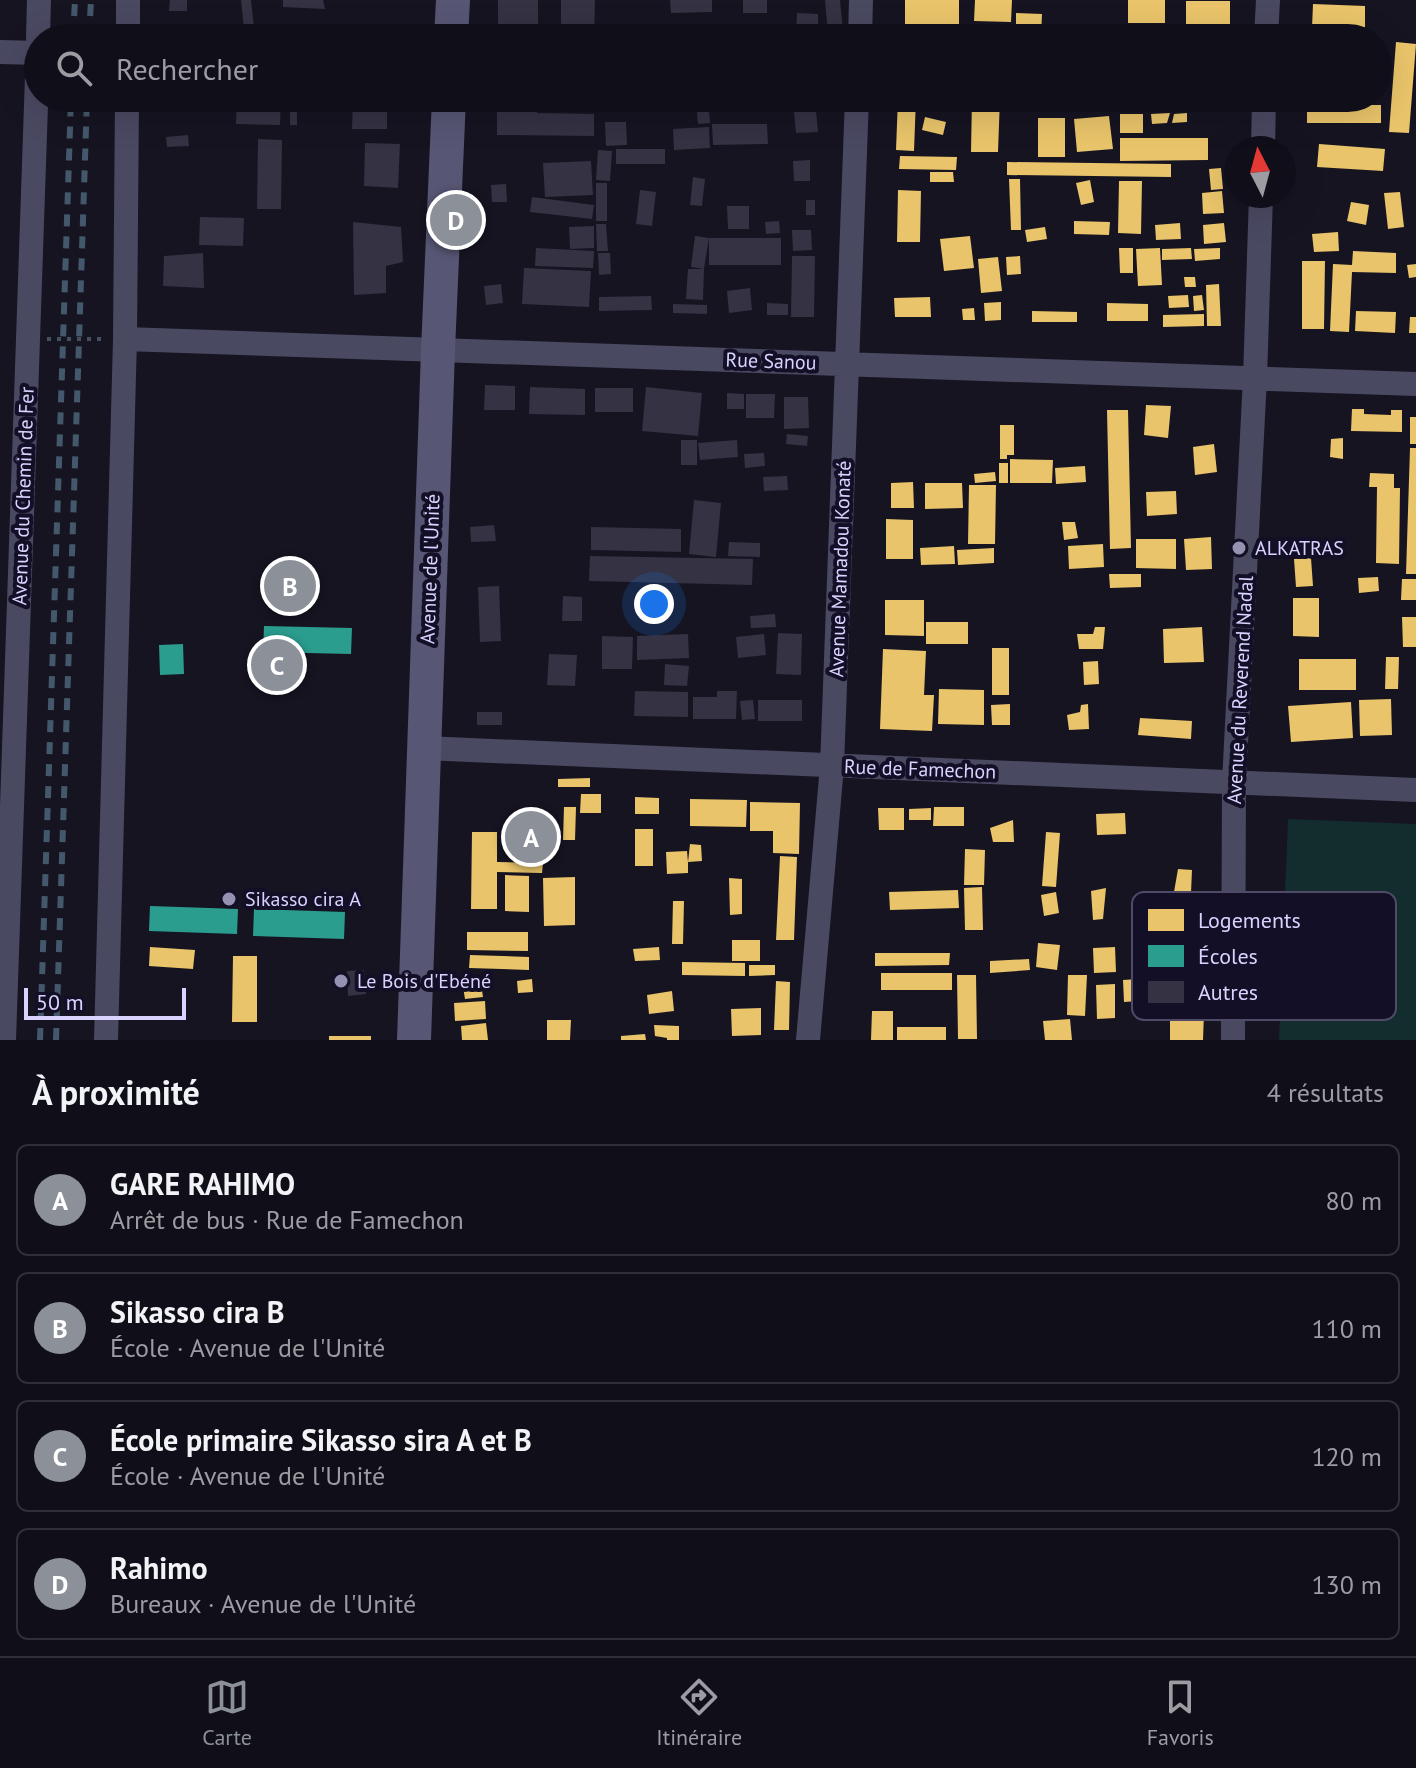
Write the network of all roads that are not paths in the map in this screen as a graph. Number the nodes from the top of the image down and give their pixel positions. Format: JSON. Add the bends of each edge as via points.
{"nodes":[{"id":1,"x":39,"y":0,"type":"edge"},
{"id":2,"x":128,"y":0,"type":"edge"},
{"id":3,"x":453,"y":0,"type":"edge"},
{"id":4,"x":861,"y":0,"type":"edge"},
{"id":5,"x":1268,"y":0,"type":"edge"},
{"id":6,"x":38,"y":24,"type":"edge"},
{"id":7,"x":128,"y":24,"type":"edge"},
{"id":8,"x":452,"y":24,"type":"edge"},
{"id":9,"x":860,"y":24,"type":"edge"},
{"id":10,"x":1267,"y":24,"type":"edge"},
{"id":11,"x":0,"y":52,"type":"edge"},
{"id":12,"x":24,"y":53,"type":"edge"},
{"id":13,"x":36,"y":112,"type":"edge"},
{"id":14,"x":127,"y":112,"type":"edge"},
{"id":15,"x":448,"y":112,"type":"edge"},
{"id":16,"x":856,"y":112,"type":"edge"},
{"id":17,"x":1264,"y":112,"type":"edge"},
{"id":18,"x":1263,"y":136,"type":"edge"},
{"id":19,"x":1261,"y":208,"type":"edge"},
{"id":20,"x":125,"y":339,"type":"junction"},
{"id":21,"x":438,"y":350,"type":"junction"},
{"id":22,"x":847,"y":364,"type":"junction"},
{"id":23,"x":1255,"y":378,"type":"junction"},
{"id":24,"x":1416,"y":384,"type":"edge"},
{"id":25,"x":424,"y":748,"type":"junction"},
{"id":26,"x":832,"y":766,"type":"junction"},
{"id":27,"x":1234,"y":782,"type":"junction"},
{"id":28,"x":1416,"y":790,"type":"edge"},
{"id":29,"x":1234,"y":892,"type":"edge"},
{"id":30,"x":1233,"y":1020,"type":"edge"},
{"id":31,"x":4,"y":1040,"type":"edge"},
{"id":32,"x":106,"y":1040,"type":"edge"},
{"id":33,"x":414,"y":1040,"type":"edge"},
{"id":34,"x":808,"y":1040,"type":"edge"},
{"id":35,"x":1233,"y":1040,"type":"edge"}],
"edges":[{"from":1,"to":6,"type":"street"},
{"from":2,"to":7,"type":"street"},
{"from":3,"to":8,"type":"street"},
{"from":4,"to":9,"type":"street"},
{"from":5,"to":10,"type":"street"},
{"from":11,"to":12,"type":"street"},
{"from":13,"to":31,"type":"street","name":"Avenue du Chemin de Fer"},
{"from":14,"to":20,"type":"street"},
{"from":15,"to":21,"type":"street","name":"Avenue de l'Unité"},
{"from":16,"to":22,"type":"street","name":"Avenue Mamadou Konaté"},
{"from":17,"to":18,"type":"street"},
{"from":19,"to":23,"type":"street","name":"Avenue du Reverend Nadal"},
{"from":20,"to":21,"type":"street","name":"Rue Sanou"},
{"from":20,"to":32,"type":"street"},
{"from":21,"to":22,"type":"street","name":"Rue Sanou"},
{"from":21,"to":25,"type":"street","name":"Avenue de l'Unité"},
{"from":22,"to":23,"type":"street","name":"Rue Sanou"},
{"from":22,"to":26,"type":"street","name":"Avenue Mamadou Konaté"},
{"from":23,"to":24,"type":"street","name":"Rue Sanou"},
{"from":23,"to":27,"type":"street","name":"Avenue du Reverend Nadal"},
{"from":25,"to":26,"type":"street","name":"Rue de Famechon"},
{"from":25,"to":33,"type":"street","name":"Avenue de l'Unité"},
{"from":26,"to":27,"type":"street","name":"Rue de Famechon"},
{"from":26,"to":34,"type":"street","name":"Avenue Mamadou Konaté"},
{"from":27,"to":28,"type":"street","name":"Rue de Famechon"},
{"from":27,"to":29,"type":"street","name":"Avenue du Reverend Nadal"},
{"from":30,"to":35,"type":"street","name":"Avenue du Reverend Nadal"}]}
